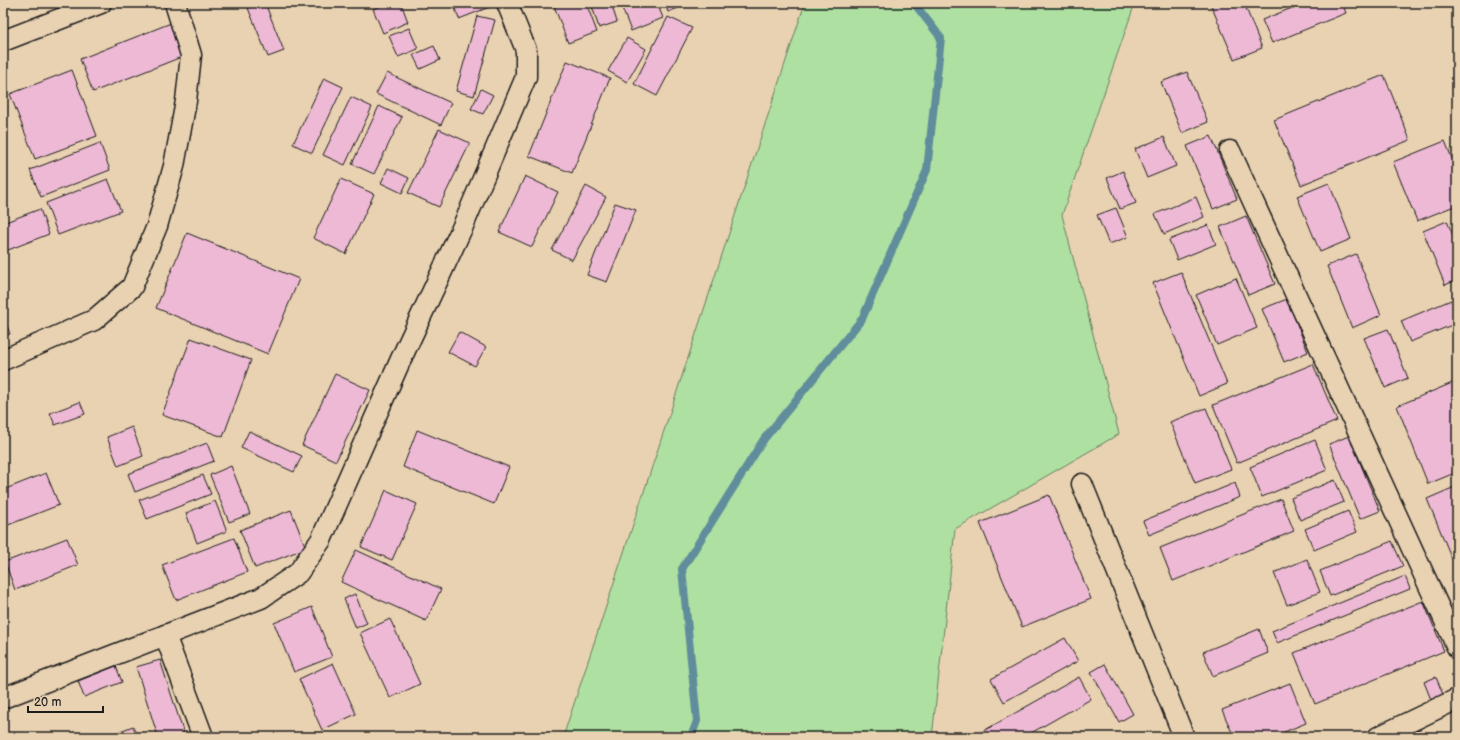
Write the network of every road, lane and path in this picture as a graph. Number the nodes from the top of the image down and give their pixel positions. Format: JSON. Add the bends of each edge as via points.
{"nodes":[{"id":1,"x":101,"y":3,"type":"edge"},
{"id":2,"x":175,"y":3,"type":"edge"},
{"id":3,"x":507,"y":3,"type":"edge"},
{"id":4,"x":3,"y":41,"type":"edge"},
{"id":5,"x":1230,"y":150,"type":"dead end"},
{"id":6,"x":3,"y":360,"type":"edge"},
{"id":7,"x":1082,"y":484,"type":"dead end"},
{"id":8,"x":165,"y":635,"type":"junction"},
{"id":9,"x":1457,"y":647,"type":"edge"},
{"id":10,"x":3,"y":698,"type":"edge"},
{"id":11,"x":1457,"y":699,"type":"edge"},
{"id":12,"x":203,"y":737,"type":"edge"},
{"id":13,"x":1184,"y":737,"type":"edge"},
{"id":14,"x":1378,"y":737,"type":"edge"}],
"edges":[{"from":1,"to":4,"type":"street"},
{"from":2,"to":6,"type":"street","via":[[190,56],[186,101],[174,166],[159,218],[132,286],[94,320]]},
{"from":3,"to":8,"type":"street","via":[[526,50],[526,77],[463,226],[400,359],[321,540],[298,573],[261,598]]},
{"from":5,"to":9,"type":"street"},
{"from":7,"to":13,"type":"street"},
{"from":8,"to":10,"type":"street"},
{"from":8,"to":12,"type":"street"},
{"from":11,"to":14,"type":"street"}]}
